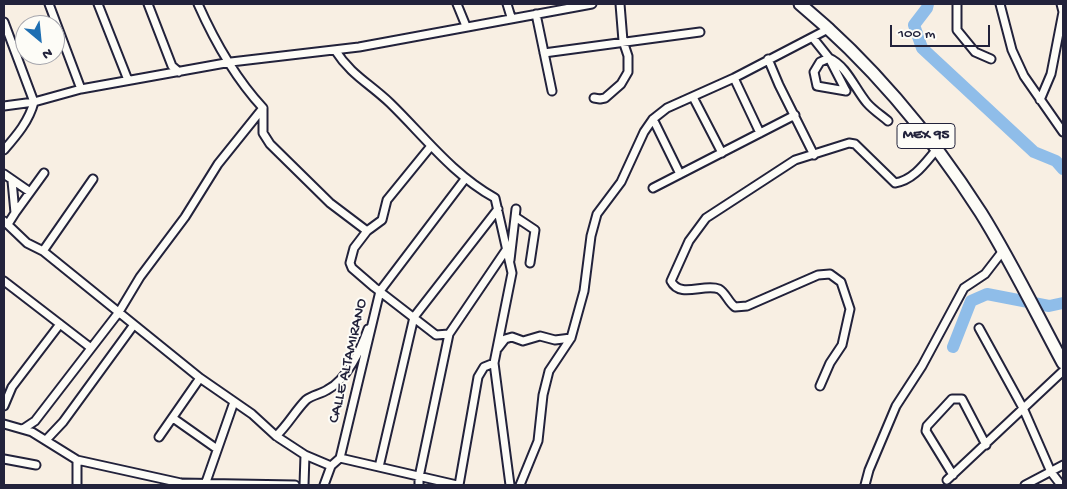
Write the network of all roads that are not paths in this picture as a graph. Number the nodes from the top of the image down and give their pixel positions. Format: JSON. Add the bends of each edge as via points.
{"nodes":[{"id":1,"x":49,"y":4,"type":"edge"},
{"id":2,"x":98,"y":4,"type":"edge"},
{"id":3,"x":148,"y":4,"type":"edge"},
{"id":4,"x":198,"y":4,"type":"edge"},
{"id":5,"x":456,"y":4,"type":"edge"},
{"id":6,"x":506,"y":4,"type":"edge"},
{"id":7,"x":592,"y":4,"type":"edge"},
{"id":8,"x":620,"y":4,"type":"edge"},
{"id":9,"x":800,"y":4,"type":"edge"},
{"id":10,"x":957,"y":4,"type":"edge"},
{"id":11,"x":1000,"y":4,"type":"edge"},
{"id":12,"x":1061,"y":4,"type":"edge"},
{"id":13,"x":536,"y":14,"type":"junction"},
{"id":14,"x":511,"y":18,"type":"junction"},
{"id":15,"x":4,"y":22,"type":"edge"},
{"id":16,"x":466,"y":26,"type":"junction"},
{"id":17,"x":830,"y":28,"type":"junction"},
{"id":18,"x":700,"y":32,"type":"dead end"},
{"id":19,"x":813,"y":38,"type":"junction"},
{"id":20,"x":623,"y":41,"type":"junction"},
{"id":21,"x":335,"y":50,"type":"junction"},
{"id":22,"x":544,"y":52,"type":"junction"},
{"id":23,"x":829,"y":58,"type":"junction"},
{"id":24,"x":768,"y":59,"type":"junction"},
{"id":25,"x":991,"y":60,"type":"dead end"},
{"id":26,"x":231,"y":62,"type":"junction"},
{"id":27,"x":179,"y":72,"type":"junction"},
{"id":28,"x":734,"y":78,"type":"junction"},
{"id":29,"x":128,"y":80,"type":"junction"},
{"id":30,"x":81,"y":89,"type":"junction"},
{"id":31,"x":552,"y":91,"type":"dead end"},
{"id":32,"x":693,"y":97,"type":"junction"},
{"id":33,"x":594,"y":98,"type":"dead end"},
{"id":34,"x":1040,"y":100,"type":"junction"},
{"id":35,"x":34,"y":102,"type":"junction"},
{"id":36,"x":4,"y":106,"type":"edge"},
{"id":37,"x":263,"y":108,"type":"junction"},
{"id":38,"x":795,"y":115,"type":"junction"},
{"id":39,"x":653,"y":119,"type":"junction"},
{"id":40,"x":888,"y":121,"type":"dead end"},
{"id":41,"x":1063,"y":132,"type":"edge"},
{"id":42,"x":760,"y":133,"type":"junction"},
{"id":43,"x":431,"y":146,"type":"junction"},
{"id":44,"x":936,"y":149,"type":"junction"},
{"id":45,"x":4,"y":150,"type":"edge"},
{"id":46,"x":722,"y":153,"type":"junction"},
{"id":47,"x":814,"y":155,"type":"junction"},
{"id":48,"x":44,"y":173,"type":"dead end"},
{"id":49,"x":4,"y":174,"type":"edge"},
{"id":50,"x":680,"y":174,"type":"junction"},
{"id":51,"x":93,"y":179,"type":"dead end"},
{"id":52,"x":465,"y":179,"type":"junction"},
{"id":53,"x":12,"y":181,"type":"junction"},
{"id":54,"x":653,"y":188,"type":"dead end"},
{"id":55,"x":30,"y":192,"type":"junction"},
{"id":56,"x":498,"y":209,"type":"junction"},
{"id":57,"x":516,"y":209,"type":"dead end"},
{"id":58,"x":15,"y":213,"type":"junction"},
{"id":59,"x":517,"y":218,"type":"junction"},
{"id":60,"x":6,"y":223,"type":"edge"},
{"id":61,"x":367,"y":231,"type":"junction"},
{"id":62,"x":506,"y":250,"type":"junction"},
{"id":63,"x":43,"y":252,"type":"junction"},
{"id":64,"x":1002,"y":252,"type":"junction"},
{"id":65,"x":509,"y":263,"type":"junction"},
{"id":66,"x":530,"y":263,"type":"dead end"},
{"id":67,"x":4,"y":282,"type":"edge"},
{"id":68,"x":377,"y":289,"type":"junction"},
{"id":69,"x":119,"y":312,"type":"junction"},
{"id":70,"x":414,"y":317,"type":"junction"},
{"id":71,"x":60,"y":324,"type":"junction"},
{"id":72,"x":133,"y":326,"type":"junction"},
{"id":73,"x":979,"y":328,"type":"dead end"},
{"id":74,"x":449,"y":334,"type":"junction"},
{"id":75,"x":571,"y":338,"type":"junction"},
{"id":76,"x":91,"y":348,"type":"junction"},
{"id":77,"x":496,"y":350,"type":"junction"},
{"id":78,"x":494,"y":363,"type":"junction"},
{"id":79,"x":1063,"y":363,"type":"edge"},
{"id":80,"x":1063,"y":371,"type":"edge"},
{"id":81,"x":200,"y":378,"type":"junction"},
{"id":82,"x":820,"y":386,"type":"dead end"},
{"id":83,"x":234,"y":402,"type":"junction"},
{"id":84,"x":4,"y":406,"type":"edge"},
{"id":85,"x":1023,"y":408,"type":"junction"},
{"id":86,"x":173,"y":418,"type":"junction"},
{"id":87,"x":4,"y":424,"type":"edge"},
{"id":88,"x":23,"y":429,"type":"junction"},
{"id":89,"x":276,"y":436,"type":"junction"},
{"id":90,"x":159,"y":437,"type":"dead end"},
{"id":91,"x":46,"y":440,"type":"junction"},
{"id":92,"x":986,"y":445,"type":"junction"},
{"id":93,"x":217,"y":449,"type":"junction"},
{"id":94,"x":305,"y":455,"type":"junction"},
{"id":95,"x":4,"y":458,"type":"edge"},
{"id":96,"x":340,"y":458,"type":"junction"},
{"id":97,"x":77,"y":460,"type":"junction"},
{"id":98,"x":1063,"y":464,"type":"edge"},
{"id":99,"x":36,"y":465,"type":"dead end"},
{"id":100,"x":331,"y":466,"type":"junction"},
{"id":101,"x":379,"y":468,"type":"junction"},
{"id":102,"x":1051,"y":472,"type":"junction"},
{"id":103,"x":953,"y":475,"type":"junction"},
{"id":104,"x":419,"y":477,"type":"junction"},
{"id":105,"x":947,"y":480,"type":"dead end"},
{"id":106,"x":206,"y":482,"type":"junction"},
{"id":107,"x":180,"y":484,"type":"edge"},
{"id":108,"x":77,"y":485,"type":"edge"},
{"id":109,"x":222,"y":485,"type":"edge"},
{"id":110,"x":295,"y":485,"type":"edge"},
{"id":111,"x":304,"y":485,"type":"edge"},
{"id":112,"x":324,"y":485,"type":"edge"},
{"id":113,"x":419,"y":485,"type":"edge"},
{"id":114,"x":458,"y":485,"type":"edge"},
{"id":115,"x":510,"y":485,"type":"edge"},
{"id":116,"x":520,"y":485,"type":"edge"},
{"id":117,"x":865,"y":485,"type":"edge"},
{"id":118,"x":1025,"y":485,"type":"edge"},
{"id":119,"x":1061,"y":485,"type":"edge"}],
"edges":[{"from":1,"to":30,"type":"street"},
{"from":2,"to":29,"type":"street"},
{"from":3,"to":27,"type":"street","via":[[172,66]]},
{"from":4,"to":26,"type":"street"},
{"from":5,"to":16,"type":"street"},
{"from":6,"to":14,"type":"street"},
{"from":7,"to":13,"type":"street"},
{"from":8,"to":20,"type":"street"},
{"from":9,"to":17,"type":"main road","number":"MEX 95"},
{"from":10,"to":25,"type":"street","via":[[957,30],[975,52]]},
{"from":11,"to":34,"type":"street","via":[[1012,50]]},
{"from":12,"to":34,"type":"street","via":[[1051,74]]},
{"from":13,"to":14,"type":"street"},
{"from":13,"to":22,"type":"street"},
{"from":14,"to":16,"type":"street"},
{"from":15,"to":35,"type":"street"},
{"from":16,"to":21,"type":"street"},
{"from":17,"to":19,"type":"street"},
{"from":17,"to":44,"type":"main road","number":"MEX 95","via":[[881,80]]},
{"from":18,"to":20,"type":"street"},
{"from":19,"to":23,"type":"street"},
{"from":19,"to":24,"type":"street"},
{"from":20,"to":22,"type":"street"},
{"from":20,"to":33,"type":"street","via":[[628,56],[628,72],[621,84],[605,98]]},
{"from":21,"to":26,"type":"street"},
{"from":21,"to":43,"type":"street","via":[[347,68],[389,103]]},
{"from":22,"to":31,"type":"street"},
{"from":23,"to":23,"type":"street","via":[[842,83],[846,91],[817,86],[814,72],[820,62]]},
{"from":23,"to":40,"type":"street","via":[[850,78],[867,103]]},
{"from":24,"to":28,"type":"street"},
{"from":24,"to":38,"type":"street"},
{"from":26,"to":27,"type":"street"},
{"from":26,"to":37,"type":"street"},
{"from":27,"to":29,"type":"street"},
{"from":28,"to":32,"type":"street"},
{"from":28,"to":42,"type":"street"},
{"from":29,"to":30,"type":"street"},
{"from":30,"to":35,"type":"street"},
{"from":32,"to":39,"type":"street"},
{"from":32,"to":46,"type":"street"},
{"from":34,"to":41,"type":"street"},
{"from":35,"to":36,"type":"street"},
{"from":35,"to":45,"type":"street","via":[[31,114]]},
{"from":37,"to":61,"type":"street","via":[[263,133],[270,144],[330,203]]},
{"from":37,"to":69,"type":"street","via":[[218,164],[185,218],[140,277]]},
{"from":38,"to":42,"type":"street"},
{"from":38,"to":47,"type":"street"},
{"from":39,"to":50,"type":"street"},
{"from":39,"to":75,"type":"street","via":[[621,182],[598,214],[590,236],[584,291]]},
{"from":42,"to":46,"type":"street"},
{"from":43,"to":52,"type":"street"},
{"from":43,"to":61,"type":"street","via":[[387,200],[382,220]]},
{"from":44,"to":47,"type":"street","via":[[918,172],[902,182],[895,182],[855,144],[842,144]]},
{"from":44,"to":64,"type":"main road","number":"MEX 95","via":[[982,215]]},
{"from":46,"to":50,"type":"street"},
{"from":47,"to":82,"type":"street","via":[[795,160],[706,218],[689,241],[672,281],[680,290],[717,288],[724,292],[734,307],[747,306],[818,275],[830,274],[841,282],[850,309],[842,345]]},
{"from":48,"to":55,"type":"street"},
{"from":49,"to":53,"type":"street"},
{"from":50,"to":54,"type":"street"},
{"from":51,"to":63,"type":"street"},
{"from":52,"to":56,"type":"street","via":[[495,198]]},
{"from":52,"to":68,"type":"street","name":"CALLE ALTAMIRANO"},
{"from":53,"to":55,"type":"street"},
{"from":53,"to":58,"type":"street"},
{"from":55,"to":58,"type":"street"},
{"from":56,"to":62,"type":"street"},
{"from":56,"to":70,"type":"street"},
{"from":57,"to":59,"type":"street"},
{"from":58,"to":60,"type":"street"},
{"from":59,"to":65,"type":"street"},
{"from":59,"to":66,"type":"street","via":[[535,230]]},
{"from":60,"to":63,"type":"street","via":[[27,243]]},
{"from":61,"to":68,"type":"street","via":[[354,248],[350,263]]},
{"from":62,"to":65,"type":"street"},
{"from":62,"to":74,"type":"street"},
{"from":63,"to":69,"type":"street"},
{"from":64,"to":79,"type":"main road","number":"MEX 95"},
{"from":64,"to":117,"type":"street","via":[[985,274],[964,288],[922,366],[896,406],[868,470]]},
{"from":65,"to":77,"type":"street","via":[[512,273]]},
{"from":67,"to":71,"type":"street"},
{"from":68,"to":70,"type":"street"},
{"from":68,"to":89,"type":"street","via":[[367,332],[353,362],[329,390],[308,398]]},
{"from":68,"to":96,"type":"street","name":"CALLE ALTAMIRANO"},
{"from":69,"to":72,"type":"street"},
{"from":69,"to":76,"type":"street"},
{"from":70,"to":74,"type":"street","via":[[436,335]]},
{"from":70,"to":101,"type":"street"},
{"from":71,"to":76,"type":"street"},
{"from":71,"to":84,"type":"street","via":[[12,387]]},
{"from":72,"to":81,"type":"street"},
{"from":72,"to":91,"type":"street","via":[[64,422]]},
{"from":73,"to":85,"type":"street"},
{"from":74,"to":104,"type":"street"},
{"from":75,"to":77,"type":"street","via":[[505,339]]},
{"from":75,"to":116,"type":"street","via":[[549,371],[538,441]]},
{"from":76,"to":88,"type":"street","via":[[35,421]]},
{"from":77,"to":78,"type":"street"},
{"from":78,"to":114,"type":"street","via":[[484,367],[478,377]]},
{"from":78,"to":115,"type":"street"},
{"from":80,"to":85,"type":"street"},
{"from":81,"to":83,"type":"street"},
{"from":81,"to":86,"type":"street"},
{"from":83,"to":89,"type":"street"},
{"from":83,"to":93,"type":"street"},
{"from":85,"to":92,"type":"street"},
{"from":85,"to":102,"type":"street"},
{"from":86,"to":90,"type":"street"},
{"from":86,"to":93,"type":"street"},
{"from":87,"to":88,"type":"street"},
{"from":88,"to":91,"type":"street"},
{"from":89,"to":94,"type":"street"},
{"from":91,"to":97,"type":"street"},
{"from":92,"to":103,"type":"street"},
{"from":92,"to":103,"type":"street","via":[[962,399],[952,399],[926,431]]},
{"from":93,"to":106,"type":"street"},
{"from":94,"to":100,"type":"street"},
{"from":94,"to":111,"type":"street"},
{"from":95,"to":99,"type":"street"},
{"from":96,"to":100,"type":"street"},
{"from":96,"to":101,"type":"street"},
{"from":97,"to":107,"type":"street"},
{"from":97,"to":108,"type":"street"},
{"from":98,"to":102,"type":"street"},
{"from":100,"to":112,"type":"street"},
{"from":101,"to":104,"type":"street"},
{"from":102,"to":118,"type":"street"},
{"from":102,"to":119,"type":"street"},
{"from":103,"to":105,"type":"street"},
{"from":104,"to":113,"type":"street"},
{"from":104,"to":114,"type":"street"},
{"from":106,"to":107,"type":"street"},
{"from":106,"to":109,"type":"street"},
{"from":109,"to":110,"type":"street"}]}
